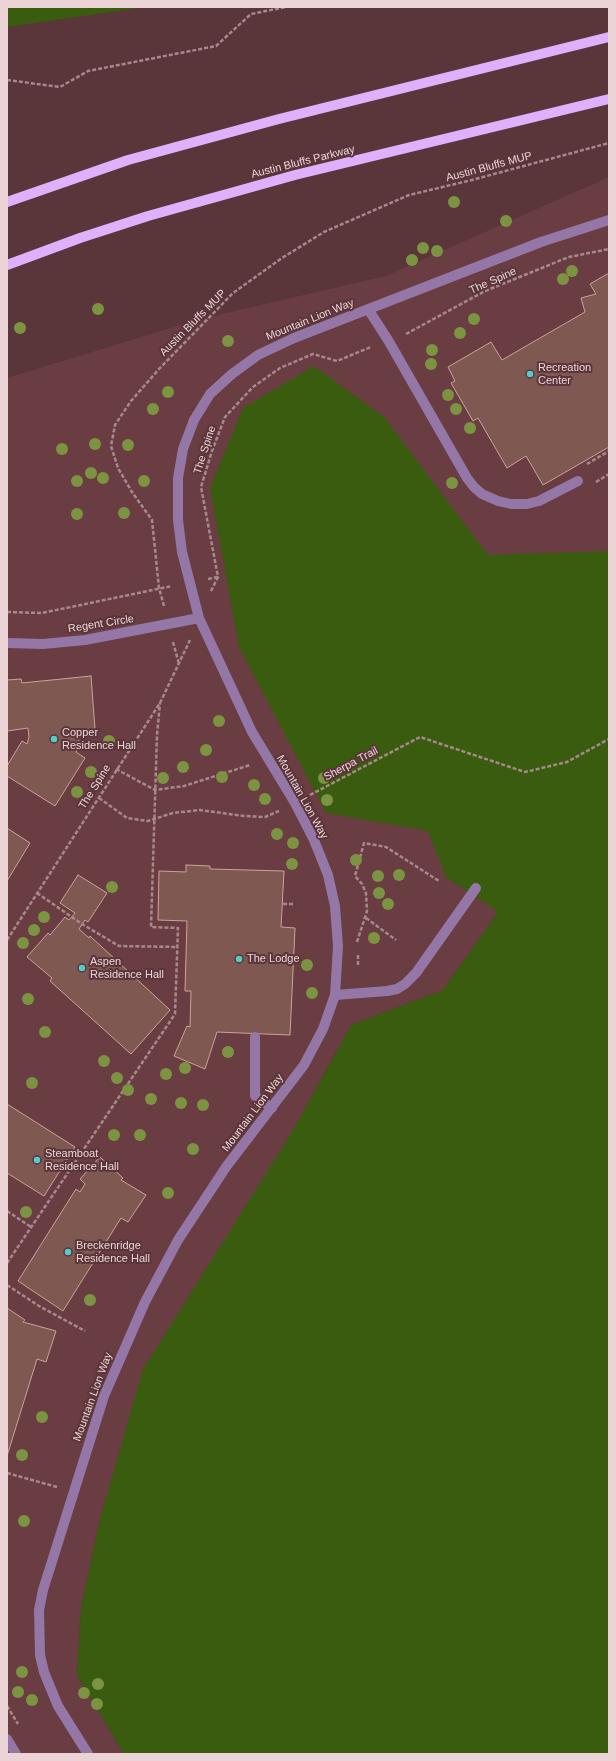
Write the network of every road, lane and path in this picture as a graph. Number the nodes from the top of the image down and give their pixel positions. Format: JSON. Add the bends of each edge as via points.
{"nodes":[{"id":1,"x":286,"y":7,"type":"edge"},
{"id":2,"x":609,"y":38,"type":"edge"},
{"id":3,"x":7,"y":80,"type":"edge"},
{"id":4,"x":609,"y":98,"type":"edge"},
{"id":5,"x":609,"y":143,"type":"edge"},
{"id":6,"x":7,"y":202,"type":"edge"},
{"id":7,"x":609,"y":220,"type":"edge"},
{"id":8,"x":609,"y":249,"type":"edge"},
{"id":9,"x":7,"y":265,"type":"edge"},
{"id":10,"x":368,"y":309,"type":"junction"},
{"id":11,"x":388,"y":340,"type":"junction"},
{"id":12,"x":609,"y":451,"type":"edge"},
{"id":13,"x":587,"y":464,"type":"dead end"},
{"id":14,"x":609,"y":474,"type":"edge"},
{"id":15,"x":578,"y":482,"type":"dead end"},
{"id":16,"x":593,"y":483,"type":"dead end"},
{"id":17,"x":7,"y":612,"type":"edge"},
{"id":18,"x":199,"y":618,"type":"junction"},
{"id":19,"x":7,"y":643,"type":"edge"},
{"id":20,"x":160,"y":703,"type":"junction"},
{"id":21,"x":609,"y":739,"type":"edge"},
{"id":22,"x":250,"y":765,"type":"dead end"},
{"id":23,"x":116,"y":770,"type":"junction"},
{"id":24,"x":155,"y":790,"type":"junction"},
{"id":25,"x":99,"y":798,"type":"junction"},
{"id":26,"x":295,"y":803,"type":"junction"},
{"id":27,"x":439,"y":881,"type":"dead end"},
{"id":28,"x":476,"y":888,"type":"dead end"},
{"id":29,"x":37,"y":893,"type":"junction"},
{"id":30,"x":283,"y":904,"type":"dead end"},
{"id":31,"x":294,"y":904,"type":"dead end"},
{"id":32,"x":366,"y":918,"type":"junction"},
{"id":33,"x":7,"y":940,"type":"edge"},
{"id":34,"x":396,"y":940,"type":"dead end"},
{"id":35,"x":177,"y":947,"type":"junction"},
{"id":36,"x":358,"y":967,"type":"dead end"},
{"id":37,"x":335,"y":995,"type":"junction"},
{"id":38,"x":255,"y":1037,"type":"dead end"},
{"id":39,"x":272,"y":1108,"type":"junction"},
{"id":40,"x":7,"y":1211,"type":"edge"},
{"id":41,"x":32,"y":1227,"type":"junction"},
{"id":42,"x":7,"y":1264,"type":"edge"},
{"id":43,"x":7,"y":1285,"type":"edge"},
{"id":44,"x":85,"y":1331,"type":"dead end"},
{"id":45,"x":7,"y":1473,"type":"edge"},
{"id":46,"x":73,"y":1491,"type":"junction"},
{"id":47,"x":7,"y":1739,"type":"edge"},
{"id":48,"x":16,"y":1754,"type":"edge"},
{"id":49,"x":88,"y":1754,"type":"edge"}],
"edges":[{"from":1,"to":3,"type":"path","via":[[252,14],[216,46],[88,71],[60,87]]},
{"from":2,"to":6,"type":"main road","via":[[280,119],[135,158]]},
{"from":4,"to":9,"type":"main road","name":"Austin Bluffs Parkway","via":[[295,175],[148,216]]},
{"from":5,"to":17,"type":"path","name":"Austin Bluffs MUP","via":[[409,195],[324,232],[233,293],[159,369],[131,401],[115,425],[111,446],[118,468],[152,520],[159,588],[42,613]]},
{"from":7,"to":10,"type":"street","name":"Mountain Lion Way","via":[[541,242]]},
{"from":8,"to":11,"type":"path","name":"The Spine","via":[[570,257],[486,291],[406,334]]},
{"from":10,"to":11,"type":"street"},
{"from":10,"to":18,"type":"street","name":"Mountain Lion Way","via":[[258,355],[210,394],[194,420],[183,449],[177,501],[182,552]]},
{"from":11,"to":15,"type":"street","via":[[467,478],[482,494],[511,504],[527,504]]},
{"from":11,"to":18,"type":"path","name":"The Spine","via":[[337,361],[313,354],[280,368],[253,387],[225,417],[201,487],[218,577]]},
{"from":12,"to":13,"type":"path"},
{"from":14,"to":16,"type":"path"},
{"from":18,"to":19,"type":"street","name":"Regent Circle","via":[[85,640],[43,644]]},
{"from":18,"to":20,"type":"path","name":"The Spine"},
{"from":18,"to":26,"type":"street","name":"Mountain Lion Way","via":[[252,732]]},
{"from":20,"to":23,"type":"path","name":"The Spine"},
{"from":20,"to":24,"type":"path"},
{"from":21,"to":26,"type":"path","name":"Sherpa Trail","via":[[567,762],[525,772],[420,737]]},
{"from":22,"to":24,"type":"path","via":[[184,786]]},
{"from":23,"to":24,"type":"path"},
{"from":23,"to":25,"type":"path","name":"The Spine"},
{"from":24,"to":35,"type":"path","via":[[151,927],[178,928]]},
{"from":25,"to":26,"type":"path","name":"Sherpa Trail","via":[[127,818],[148,821],[174,813],[200,810],[265,817]]},
{"from":25,"to":29,"type":"path","name":"The Spine"},
{"from":26,"to":37,"type":"street","name":"Mountain Lion Way","via":[[328,875],[335,906],[338,946]]},
{"from":27,"to":32,"type":"path","via":[[386,847],[364,843],[356,876],[366,893]]},
{"from":28,"to":37,"type":"street","via":[[416,973],[405,984],[387,991]]},
{"from":29,"to":33,"type":"path","name":"The Spine"},
{"from":29,"to":35,"type":"path","via":[[119,946]]},
{"from":30,"to":31,"type":"path"},
{"from":32,"to":34,"type":"path"},
{"from":32,"to":36,"type":"path","via":[[359,933]]},
{"from":35,"to":41,"type":"path","via":[[175,1014]]},
{"from":37,"to":39,"type":"street","name":"Mountain Lion Way","via":[[323,1029],[304,1065]]},
{"from":38,"to":39,"type":"street","via":[[255,1096]]},
{"from":39,"to":46,"type":"street","name":"Mountain Lion Way","via":[[226,1167],[194,1215],[145,1302],[104,1396]]},
{"from":40,"to":41,"type":"path"},
{"from":41,"to":42,"type":"path"},
{"from":43,"to":44,"type":"path"},
{"from":45,"to":46,"type":"path"},
{"from":46,"to":49,"type":"street","name":"Mountain Lion Way","via":[[43,1590],[39,1610],[40,1655],[58,1706]]},
{"from":47,"to":48,"type":"street"}]}
